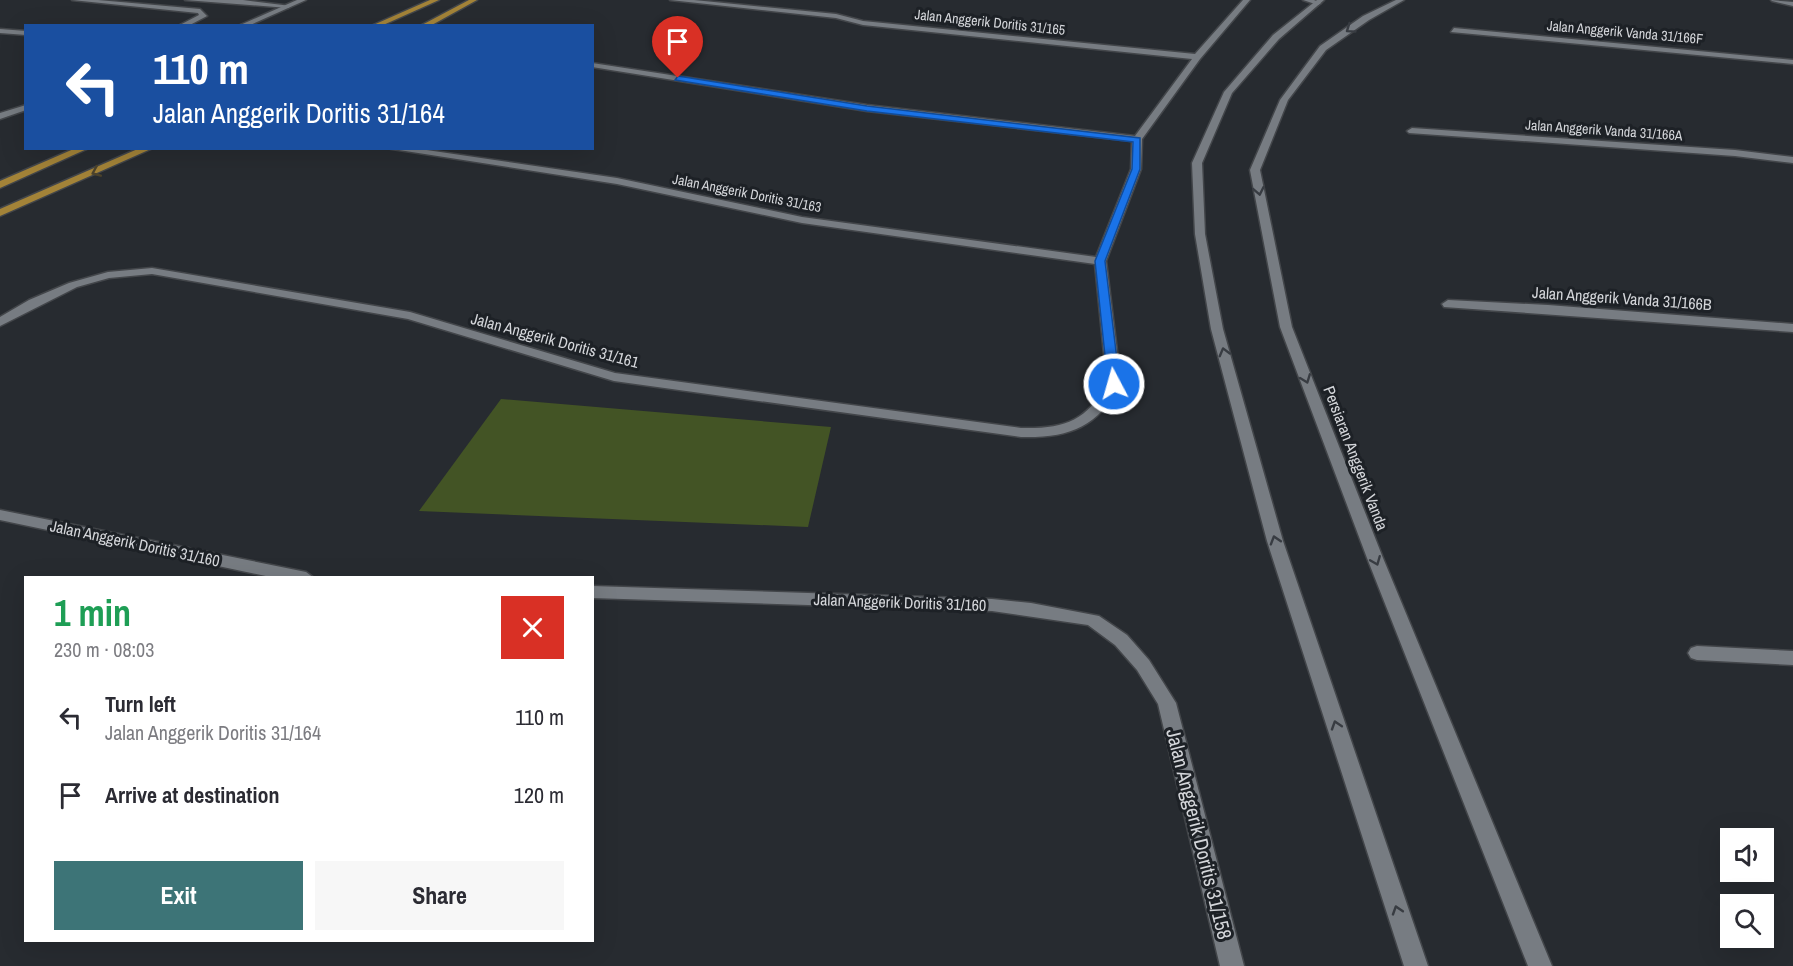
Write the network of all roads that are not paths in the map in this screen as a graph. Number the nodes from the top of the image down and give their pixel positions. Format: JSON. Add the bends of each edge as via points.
{"nodes":[{"id":1,"x":75,"y":0,"type":"edge"},
{"id":2,"x":188,"y":0,"type":"edge"},
{"id":3,"x":303,"y":0,"type":"edge"},
{"id":4,"x":436,"y":0,"type":"edge"},
{"id":5,"x":474,"y":0,"type":"edge"},
{"id":6,"x":673,"y":0,"type":"edge"},
{"id":7,"x":1247,"y":0,"type":"edge"},
{"id":8,"x":1401,"y":0,"type":"edge"},
{"id":9,"x":1774,"y":0,"type":"edge"},
{"id":10,"x":232,"y":1,"type":"edge"},
{"id":11,"x":1315,"y":1,"type":"edge"},
{"id":12,"x":1793,"y":4,"type":"edge"},
{"id":13,"x":288,"y":6,"type":"junction"},
{"id":14,"x":185,"y":24,"type":"edge"},
{"id":15,"x":246,"y":24,"type":"edge"},
{"id":16,"x":379,"y":24,"type":"edge"},
{"id":17,"x":427,"y":24,"type":"edge"},
{"id":18,"x":1454,"y":30,"type":"dead end"},
{"id":19,"x":0,"y":31,"type":"edge"},
{"id":20,"x":24,"y":33,"type":"edge"},
{"id":21,"x":1197,"y":57,"type":"junction"},
{"id":22,"x":1793,"y":62,"type":"edge"},
{"id":23,"x":594,"y":65,"type":"edge"},
{"id":24,"x":24,"y":108,"type":"edge"},
{"id":25,"x":0,"y":116,"type":"edge"},
{"id":26,"x":1413,"y":131,"type":"dead end"},
{"id":27,"x":1137,"y":140,"type":"junction"},
{"id":28,"x":80,"y":150,"type":"edge"},
{"id":29,"x":144,"y":150,"type":"edge"},
{"id":30,"x":404,"y":150,"type":"edge"},
{"id":31,"x":1793,"y":160,"type":"edge"},
{"id":32,"x":0,"y":185,"type":"edge"},
{"id":33,"x":0,"y":213,"type":"edge"},
{"id":34,"x":1100,"y":261,"type":"junction"},
{"id":35,"x":1448,"y":304,"type":"dead end"},
{"id":36,"x":0,"y":322,"type":"edge"},
{"id":37,"x":1793,"y":328,"type":"edge"},
{"id":38,"x":0,"y":515,"type":"edge"},
{"id":39,"x":296,"y":576,"type":"edge"},
{"id":40,"x":594,"y":592,"type":"edge"},
{"id":41,"x":1697,"y":653,"type":"dead end"},
{"id":42,"x":1793,"y":658,"type":"edge"},
{"id":43,"x":1167,"y":703,"type":"joint"},
{"id":44,"x":1232,"y":966,"type":"edge"},
{"id":45,"x":1416,"y":966,"type":"edge"},
{"id":46,"x":1540,"y":966,"type":"edge"}],
"edges":[{"from":1,"to":14,"type":"street","via":[[200,11],[203,16]]},
{"from":2,"to":10,"type":"street"},
{"from":3,"to":13,"type":"street"},
{"from":4,"to":16,"type":"main road"},
{"from":5,"to":17,"type":"main road"},
{"from":6,"to":21,"type":"street","name":"Jalan Anggerik Doritis 31/165"},
{"from":7,"to":21,"type":"street"},
{"from":8,"to":46,"type":"street","name":"Persiaran Anggerik Vanda","one_way":true,"via":[[1366,18],[1323,48],[1284,100],[1255,170],[1286,327]]},
{"from":9,"to":12,"type":"street"},
{"from":10,"to":13,"type":"street"},
{"from":45,"to":11,"type":"street","one_way":true,"via":[[1275,541],[1217,329],[1200,234],[1197,163],[1228,92],[1276,37]]},
{"from":13,"to":15,"type":"street"},
{"from":18,"to":22,"type":"street","name":"Jalan Anggerik Vanda 31/166F"},
{"from":19,"to":20,"type":"street"},
{"from":21,"to":27,"type":"street"},
{"from":23,"to":27,"type":"street","via":[[867,108]]},
{"from":24,"to":25,"type":"street"},
{"from":26,"to":31,"type":"street","name":"Jalan Anggerik Vanda 31/166A"},
{"from":27,"to":34,"type":"street","via":[[1136,169]]},
{"from":28,"to":32,"type":"main road"},
{"from":29,"to":33,"type":"main road","one_way":true},
{"from":30,"to":34,"type":"street","name":"Jalan Anggerik Doritis 31/163","via":[[617,181],[802,220]]},
{"from":34,"to":36,"type":"street","name":"Jalan Anggerik Doritis 31/161","via":[[1114,384],[1106,403],[1091,417],[1067,428],[1028,434],[614,377],[410,316],[152,270],[108,275],[73,285]]},
{"from":35,"to":37,"type":"street","name":"Jalan Anggerik Vanda 31/166B"},
{"from":38,"to":39,"type":"street","name":"Jalan Anggerik Doritis 31/160"},
{"from":40,"to":43,"type":"street","name":"Jalan Anggerik Doritis 31/160","via":[[992,605],[1070,615],[1093,620],[1121,640],[1143,665]]},
{"from":41,"to":42,"type":"street"},
{"from":43,"to":44,"type":"street","name":"Jalan Anggerik Doritis 31/158"}]}
